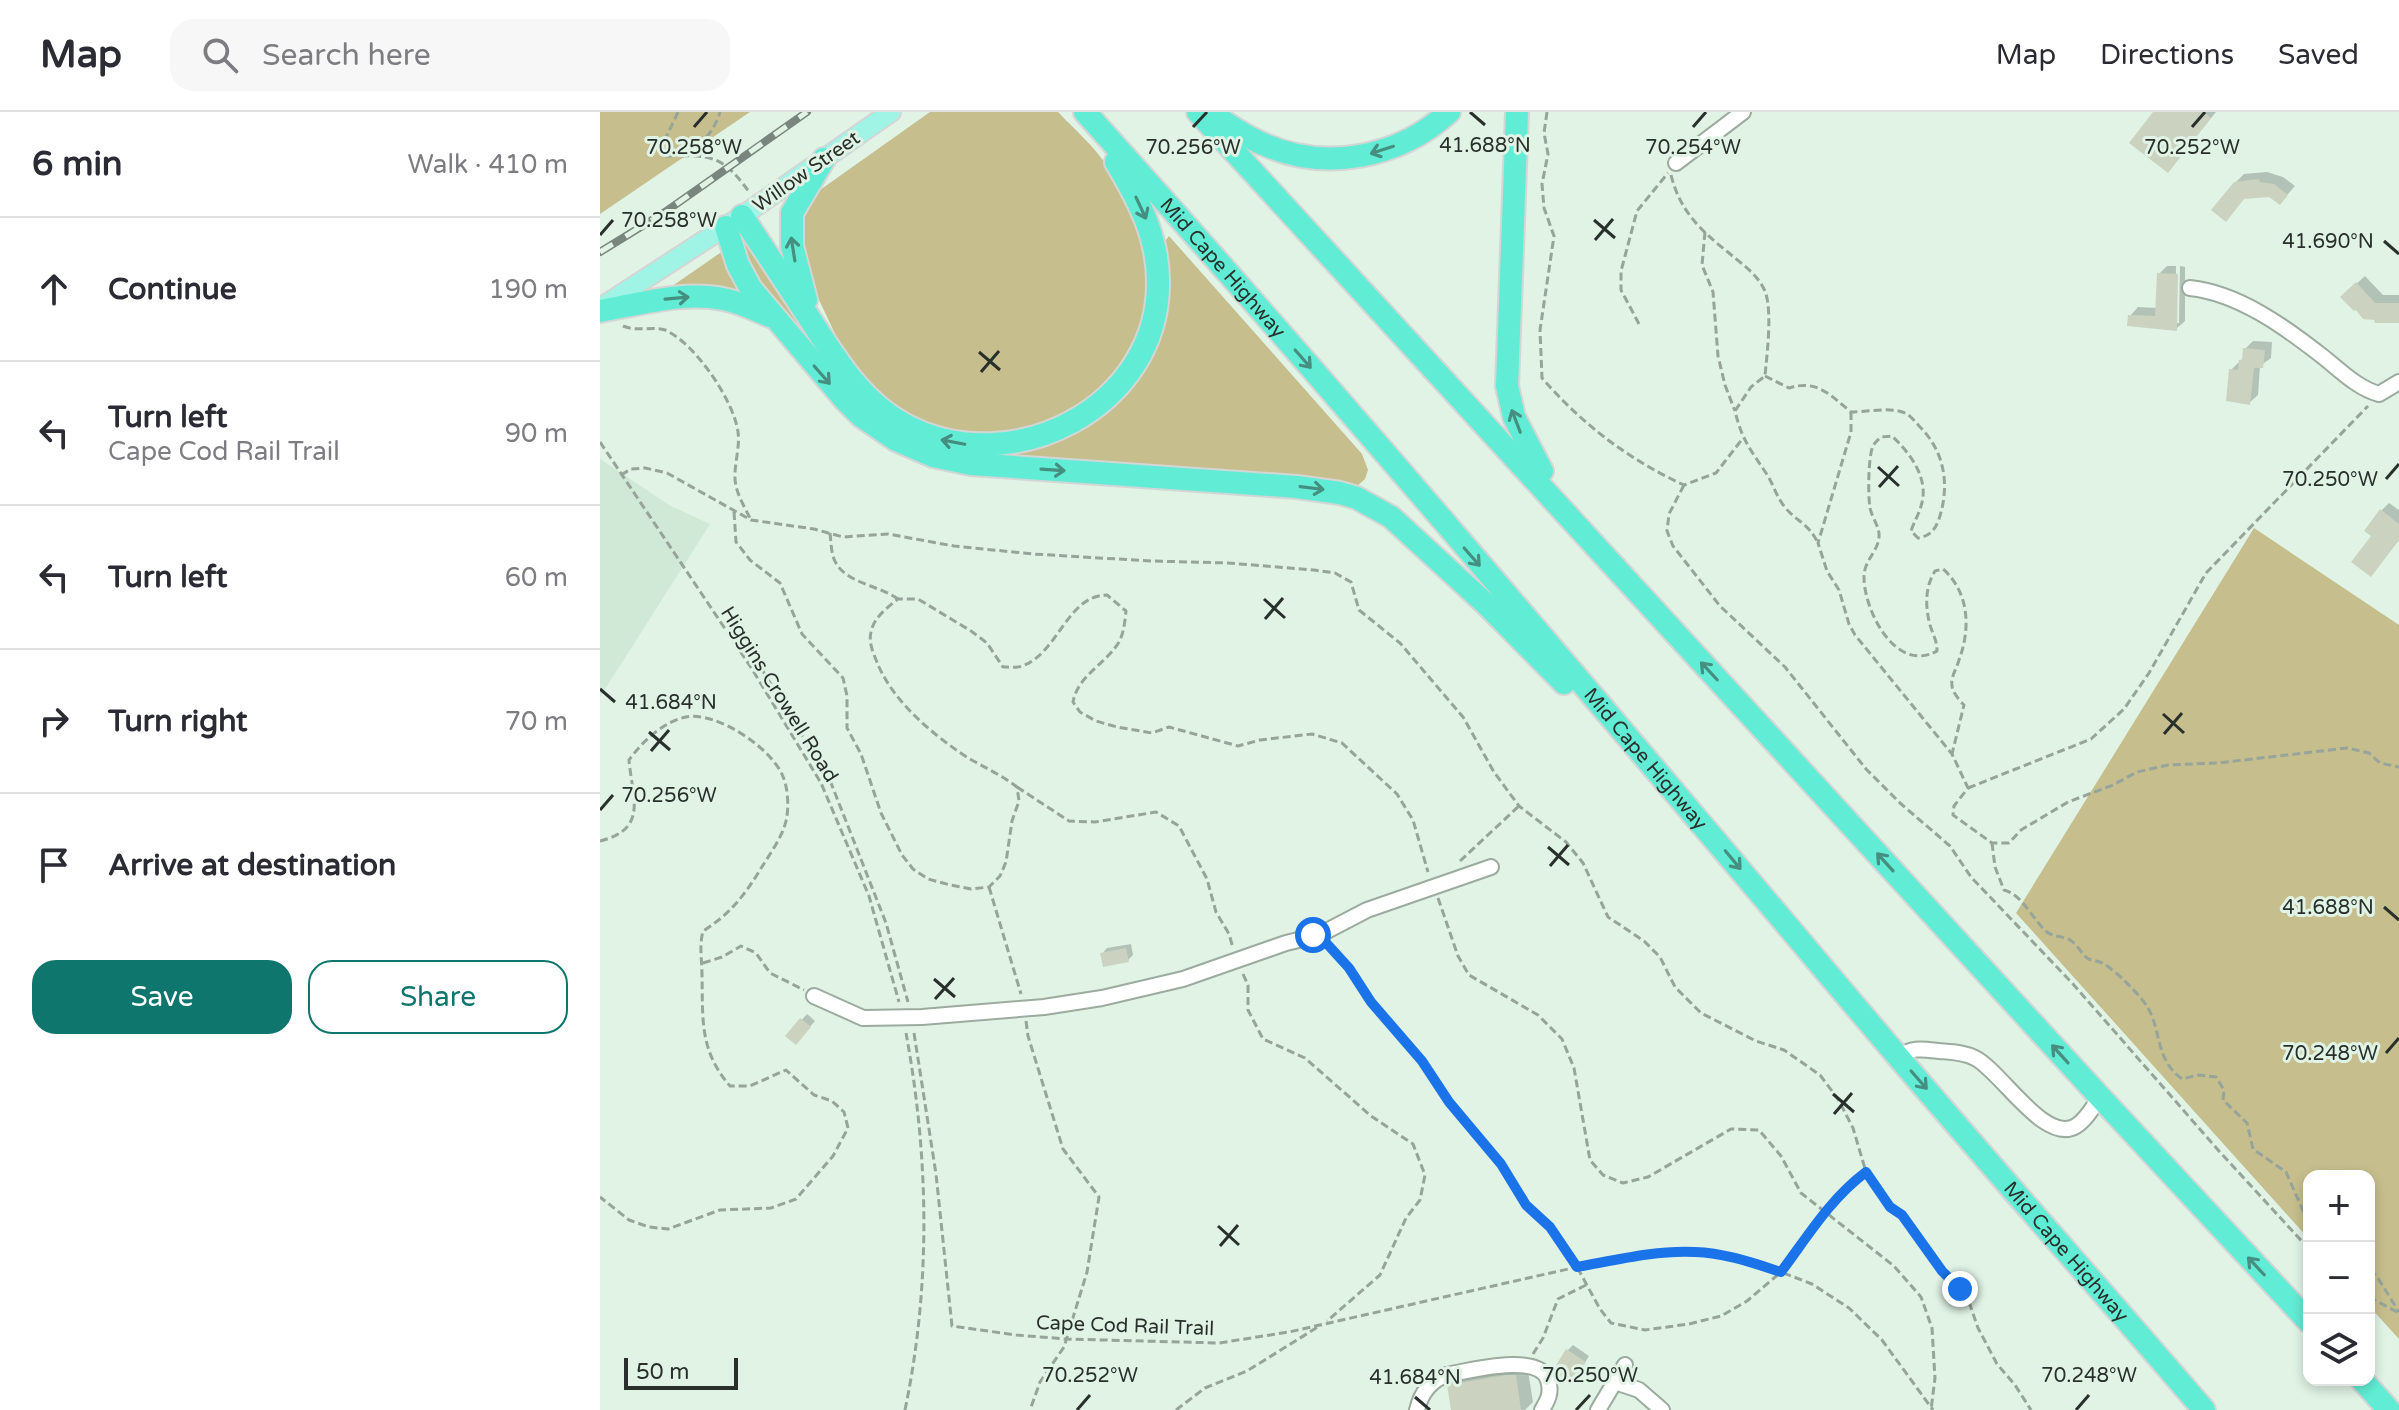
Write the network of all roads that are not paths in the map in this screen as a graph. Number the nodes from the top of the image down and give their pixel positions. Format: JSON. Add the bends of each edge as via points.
{"nodes":[{"id":1,"x":891,"y":112,"type":"edge"},
{"id":2,"x":1198,"y":112,"type":"edge"},
{"id":3,"x":1209,"y":112,"type":"edge"},
{"id":4,"x":1449,"y":112,"type":"edge"},
{"id":5,"x":1517,"y":112,"type":"edge"},
{"id":6,"x":1743,"y":112,"type":"edge"},
{"id":7,"x":1086,"y":114,"type":"edge"},
{"id":8,"x":824,"y":159,"type":"junction"},
{"id":9,"x":1673,"y":167,"type":"road end"},
{"id":10,"x":742,"y":216,"type":"junction"},
{"id":11,"x":2190,"y":288,"type":"dead end"},
{"id":12,"x":605,"y":314,"type":"edge"},
{"id":13,"x":771,"y":316,"type":"junction"},
{"id":14,"x":813,"y":325,"type":"junction"},
{"id":15,"x":2399,"y":382,"type":"edge"},
{"id":16,"x":1567,"y":513,"type":"junction"},
{"id":17,"x":1673,"y":790,"type":"junction"},
{"id":18,"x":1491,"y":867,"type":"dead end"},
{"id":19,"x":814,"y":996,"type":"road end"},
{"id":20,"x":1898,"y":1057,"type":"junction"},
{"id":21,"x":2100,"y":1097,"type":"junction"},
{"id":22,"x":2303,"y":1316,"type":"edge"},
{"id":23,"x":1625,"y":1365,"type":"dead end"},
{"id":24,"x":1615,"y":1382,"type":"junction"},
{"id":25,"x":2367,"y":1386,"type":"edge"},
{"id":26,"x":1417,"y":1410,"type":"edge"},
{"id":27,"x":1542,"y":1410,"type":"edge"},
{"id":28,"x":1598,"y":1410,"type":"edge"},
{"id":29,"x":1662,"y":1410,"type":"edge"},
{"id":30,"x":2204,"y":1410,"type":"edge"},
{"id":31,"x":2389,"y":1410,"type":"edge"}],
"edges":[{"from":1,"to":8,"type":"main road","name":"Willow Street"},
{"from":2,"to":16,"type":"highway"},
{"from":4,"to":3,"type":"highway","one_way":true,"via":[[1415,137],[1348,159],[1293,155]]},
{"from":16,"to":5,"type":"highway","one_way":true,"via":[[1520,431],[1507,386]]},
{"from":6,"to":9,"type":"street"},
{"from":7,"to":14,"type":"highway","one_way":true,"via":[[1141,209],[1154,244],[1158,280],[1154,316],[1140,353],[1093,410],[1020,442],[941,440],[905,425],[863,394]]},
{"from":7,"to":17,"type":"highway","name":"Mid Cape Highway","one_way":true},
{"from":8,"to":10,"type":"main road","name":"Willow Street"},
{"from":14,"to":8,"type":"highway","one_way":true,"via":[[794,259],[792,213]]},
{"from":10,"to":12,"type":"main road","name":"Willow Street"},
{"from":10,"to":13,"type":"highway","via":[[744,277]]},
{"from":10,"to":14,"type":"highway"},
{"from":11,"to":15,"type":"street","via":[[2232,299],[2366,390],[2379,394]]},
{"from":12,"to":13,"type":"highway","one_way":true,"via":[[668,298],[711,297]]},
{"from":13,"to":17,"type":"highway","one_way":true,"via":[[861,416],[933,456],[990,466],[1321,489],[1375,507],[1456,576]]},
{"from":21,"to":16,"type":"highway","one_way":true},
{"from":17,"to":20,"type":"highway","name":"Mid Cape Highway","one_way":true},
{"from":18,"to":19,"type":"street","via":[[1367,910],[1319,935],[1183,979],[1102,998],[1024,1009],[863,1018]]},
{"from":20,"to":21,"type":"street","via":[[1918,1048],[1973,1057],[2046,1124],[2059,1129],[2077,1125]]},
{"from":20,"to":30,"type":"highway","name":"Mid Cape Highway","one_way":true},
{"from":22,"to":21,"type":"highway","one_way":true},
{"from":23,"to":24,"type":"street"},
{"from":24,"to":28,"type":"street"},
{"from":24,"to":29,"type":"street","via":[[1639,1390]]},
{"from":25,"to":31,"type":"highway"},
{"from":26,"to":27,"type":"street","via":[[1436,1379],[1527,1365],[1547,1375],[1550,1393]]}]}
